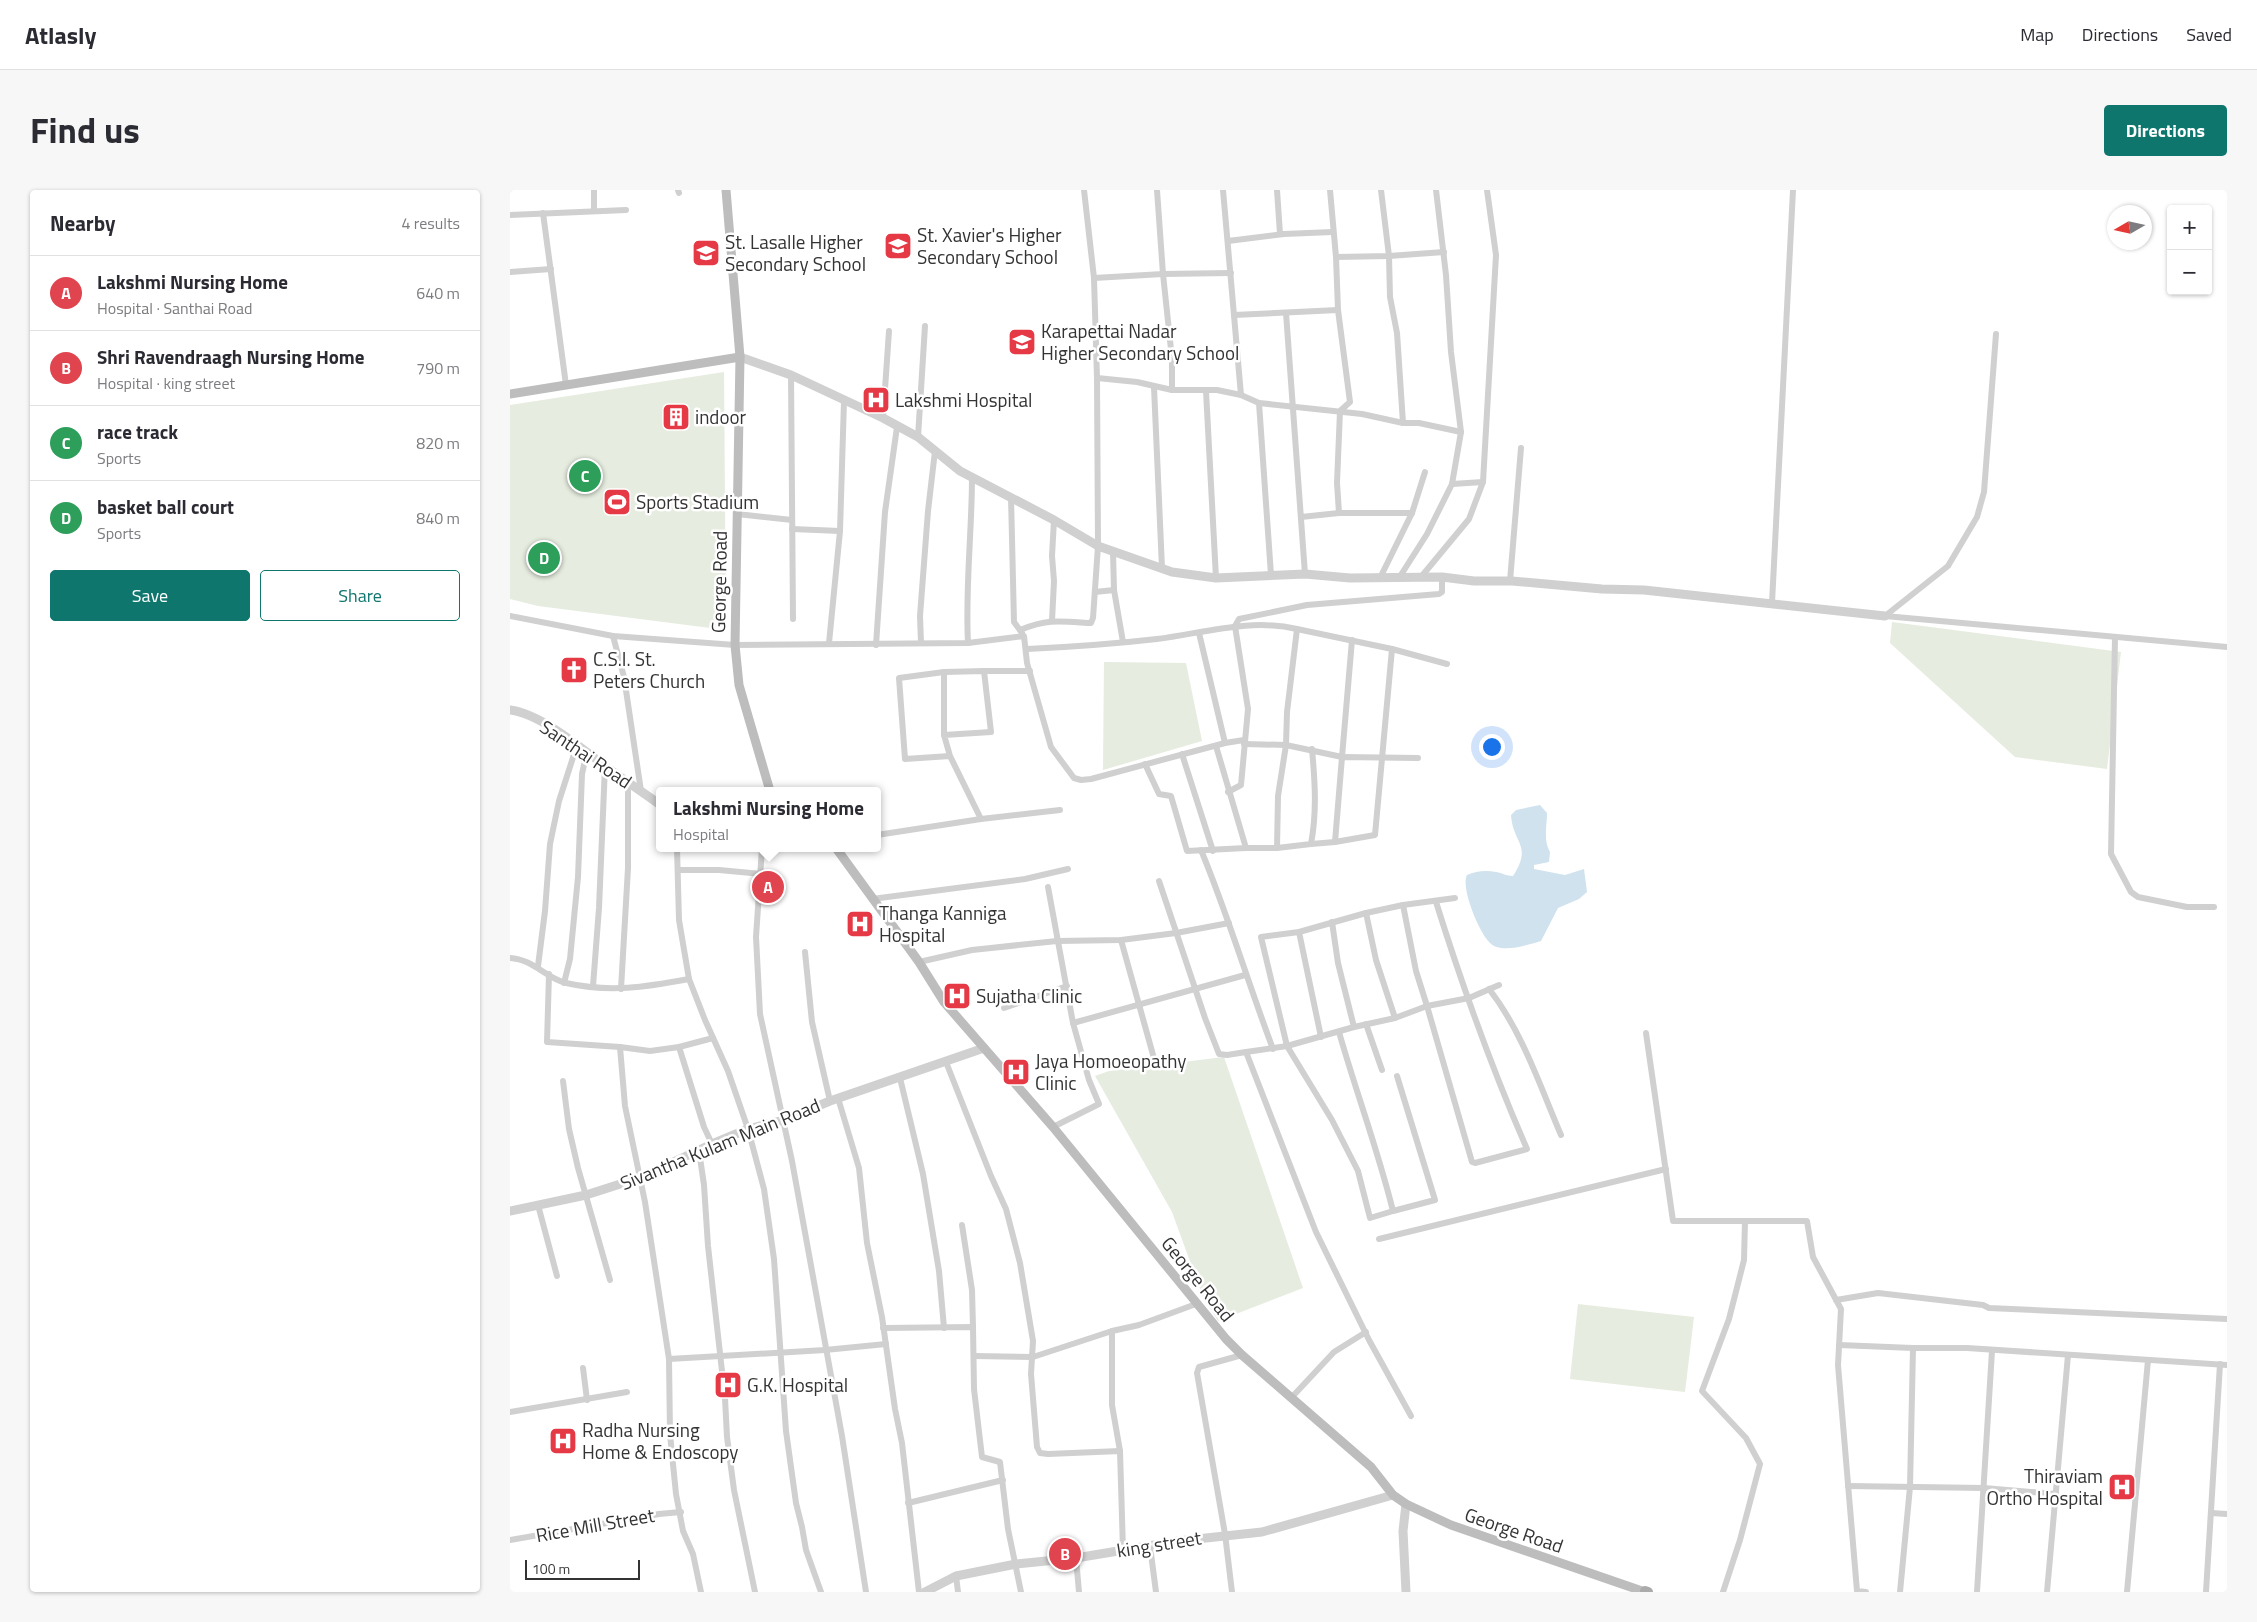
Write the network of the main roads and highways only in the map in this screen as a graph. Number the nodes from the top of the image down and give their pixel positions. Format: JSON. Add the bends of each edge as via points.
{"nodes":[{"id":1,"x":726,"y":190,"type":"edge"},
{"id":2,"x":740,"y":357,"type":"junction"},
{"id":3,"x":510,"y":394,"type":"edge"},
{"id":4,"x":769,"y":787,"type":"edge"},
{"id":5,"x":839,"y":852,"type":"edge"},
{"id":6,"x":1646,"y":1592,"type":"edge"}],
"edges":[{"from":1,"to":2,"type":"main road","name":"George Road"},
{"from":2,"to":3,"type":"main road"},
{"from":2,"to":4,"type":"main road","name":"George Road","via":[[735,645],[739,685]]},
{"from":5,"to":6,"type":"main road","name":"George Road","via":[[944,1002],[1053,1127],[1196,1304],[1242,1355],[1371,1467],[1393,1494],[1451,1526]]}]}
